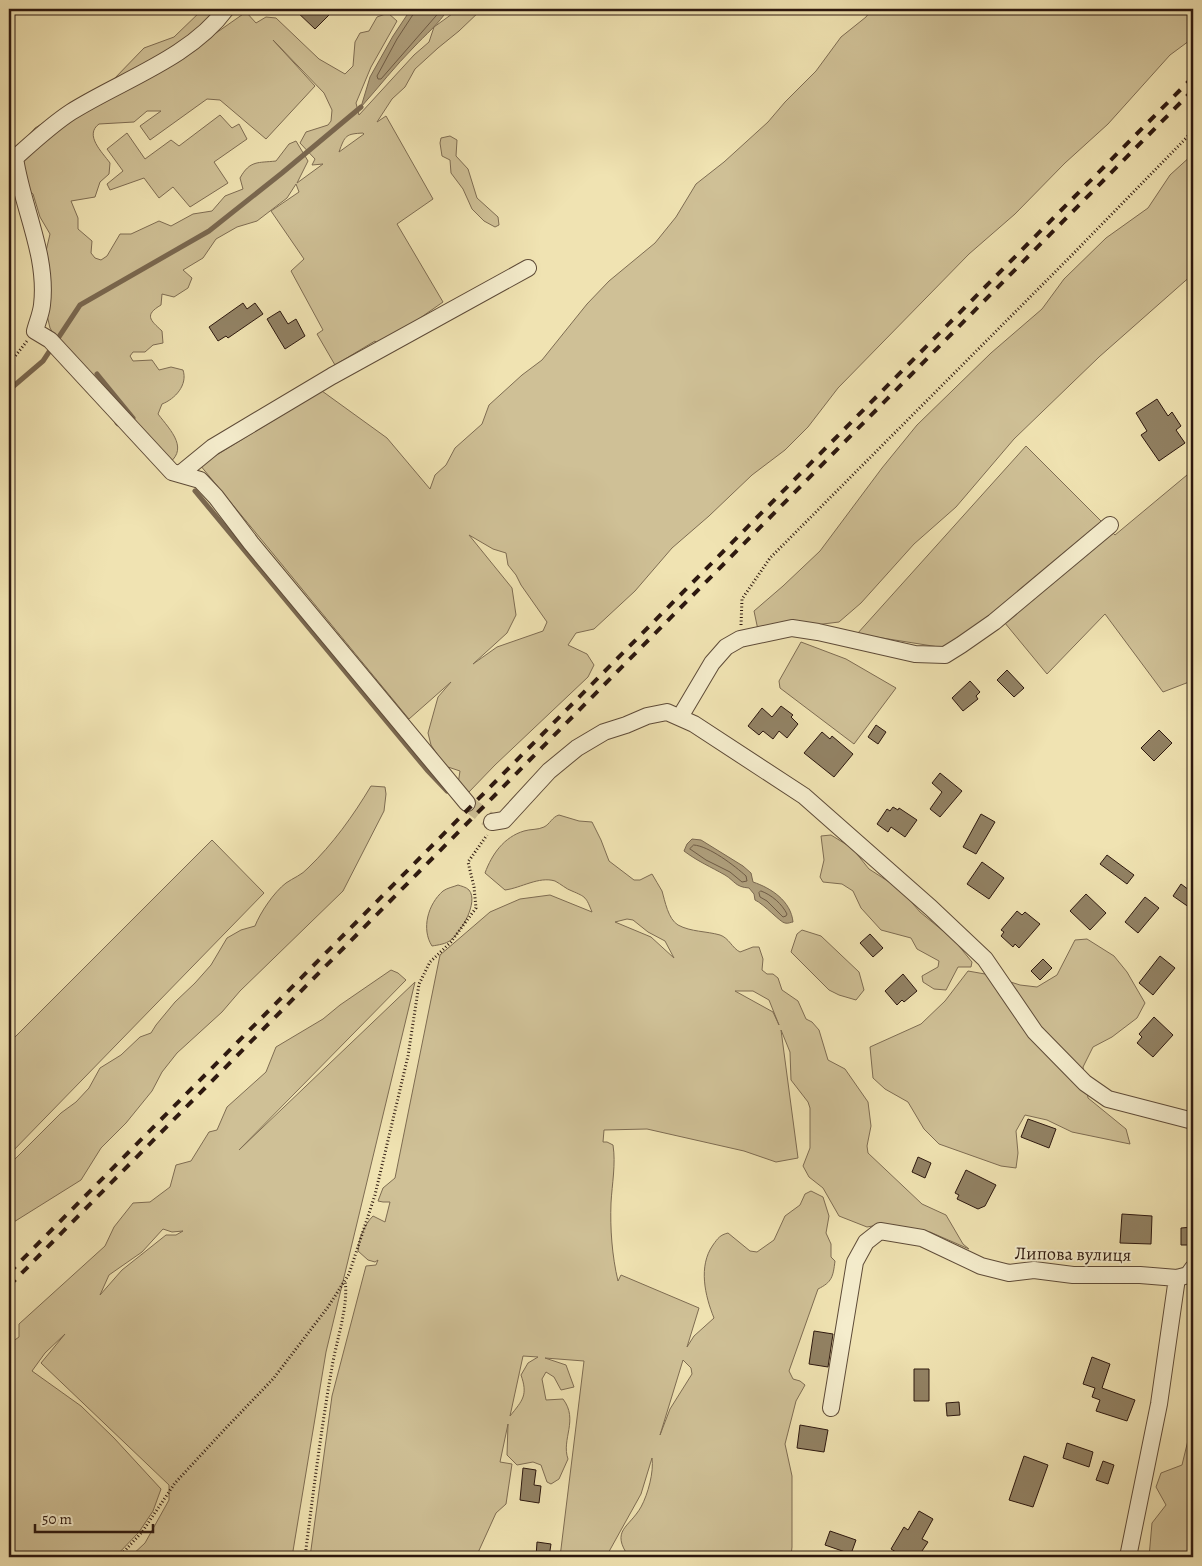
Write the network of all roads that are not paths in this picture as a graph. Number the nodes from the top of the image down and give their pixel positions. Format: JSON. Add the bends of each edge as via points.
{"nodes":[{"id":1,"x":226,"y":9,"type":"edge"},
{"id":2,"x":528,"y":268,"type":"dead end"},
{"id":3,"x":180,"y":474,"type":"junction"},
{"id":4,"x":1110,"y":525,"type":"dead end"},
{"id":5,"x":680,"y":717,"type":"junction"},
{"id":6,"x":467,"y":803,"type":"tunnel mouth"},
{"id":7,"x":492,"y":822,"type":"road end"},
{"id":8,"x":1193,"y":1121,"type":"edge"},
{"id":9,"x":1193,"y":1268,"type":"edge"},
{"id":10,"x":1177,"y":1278,"type":"junction"},
{"id":11,"x":831,"y":1408,"type":"dead end"},
{"id":12,"x":1128,"y":1557,"type":"edge"}],
"edges":[{"from":1,"to":3,"type":"street","via":[[217,21],[187,45],[70,112],[15,158],[42,272],[42,305],[35,332],[55,346],[172,472]]},
{"from":2,"to":3,"type":"street","via":[[213,447]]},
{"from":3,"to":6,"type":"street","via":[[200,480],[216,497]]},
{"from":4,"to":5,"type":"street","via":[[994,622],[944,655],[915,654],[792,628],[740,639],[726,647],[712,663]]},
{"from":5,"to":7,"type":"street","via":[[667,712],[654,714],[604,732],[577,748],[549,771],[504,820]]},
{"from":5,"to":8,"type":"street","via":[[804,796],[931,908],[985,959],[1034,1032],[1085,1083],[1108,1098]]},
{"from":9,"to":10,"type":"street","via":[[1188,1275]]},
{"from":10,"to":11,"type":"street","name":"Липова вулиця","via":[[1073,1275],[1034,1270],[1009,1273],[981,1266],[922,1238],[880,1231],[866,1242],[855,1262]]},
{"from":10,"to":12,"type":"street","via":[[1159,1404]]}]}
